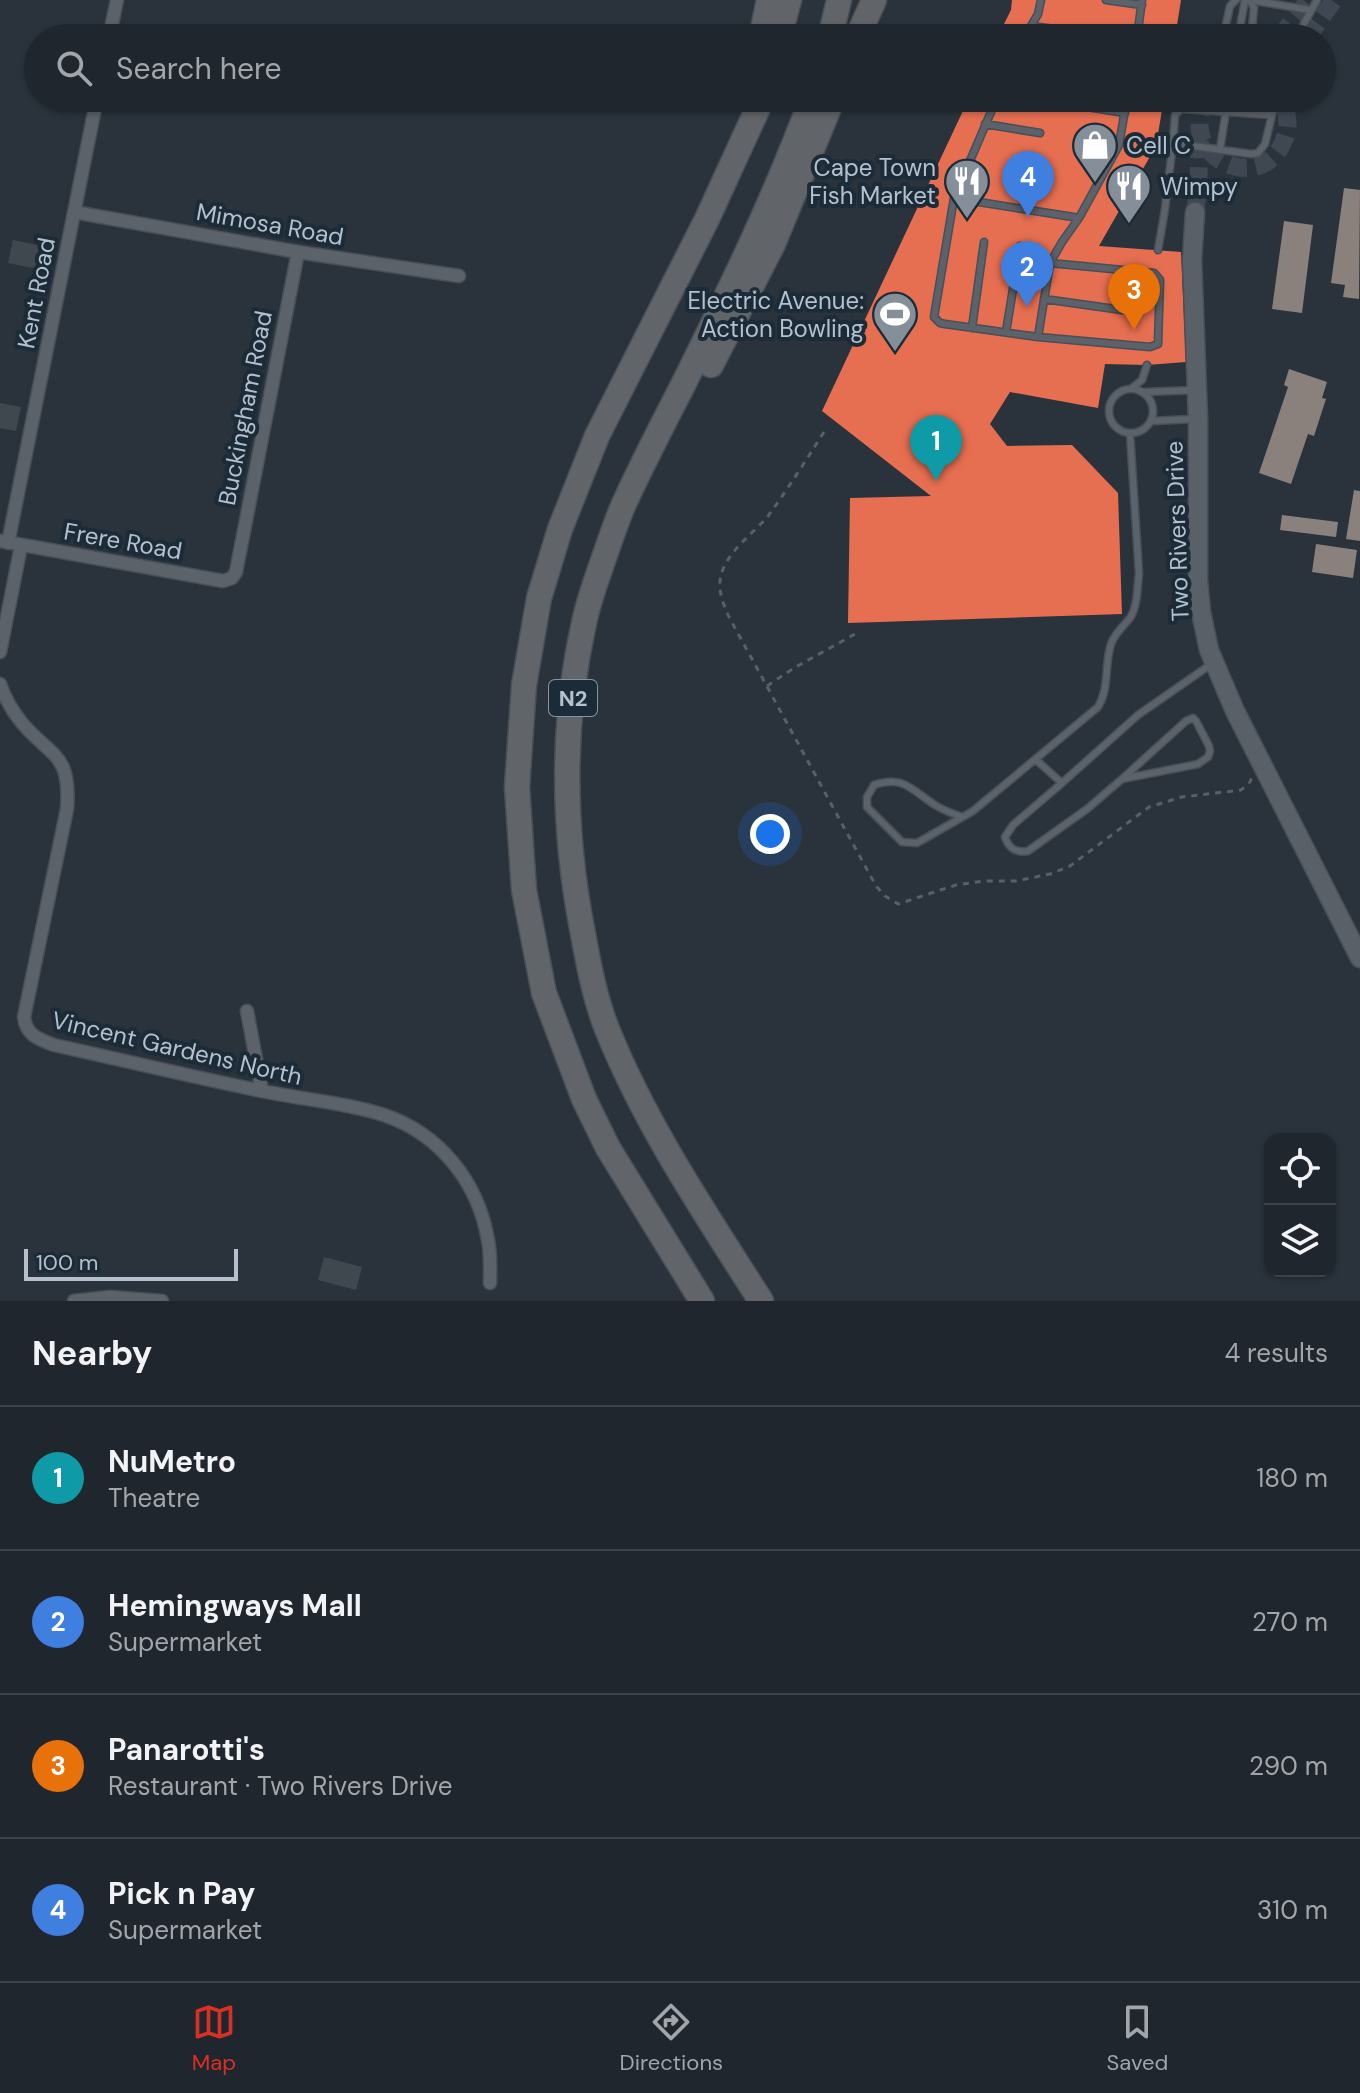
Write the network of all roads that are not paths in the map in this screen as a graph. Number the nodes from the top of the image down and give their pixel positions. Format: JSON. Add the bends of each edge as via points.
{"nodes":[{"id":1,"x":117,"y":0,"type":"edge"},
{"id":2,"x":769,"y":0,"type":"edge"},
{"id":3,"x":789,"y":0,"type":"edge"},
{"id":4,"x":839,"y":0,"type":"edge"},
{"id":5,"x":874,"y":0,"type":"edge"},
{"id":6,"x":1041,"y":0,"type":"edge"},
{"id":7,"x":1106,"y":0,"type":"edge"},
{"id":8,"x":1236,"y":0,"type":"edge"},
{"id":9,"x":1249,"y":0,"type":"edge"},
{"id":10,"x":1317,"y":0,"type":"edge"},
{"id":11,"x":1142,"y":3,"type":"edge"},
{"id":12,"x":1310,"y":10,"type":"junction"},
{"id":13,"x":112,"y":24,"type":"edge"},
{"id":14,"x":764,"y":24,"type":"edge"},
{"id":15,"x":783,"y":24,"type":"edge"},
{"id":16,"x":833,"y":24,"type":"edge"},
{"id":17,"x":863,"y":24,"type":"edge"},
{"id":18,"x":1033,"y":24,"type":"edge"},
{"id":19,"x":1139,"y":24,"type":"edge"},
{"id":20,"x":1226,"y":24,"type":"edge"},
{"id":21,"x":1242,"y":24,"type":"edge"},
{"id":22,"x":1252,"y":24,"type":"edge"},
{"id":23,"x":1303,"y":24,"type":"edge"},
{"id":24,"x":94,"y":112,"type":"edge"},
{"id":25,"x":742,"y":112,"type":"edge"},
{"id":26,"x":756,"y":112,"type":"edge"},
{"id":27,"x":807,"y":112,"type":"edge"},
{"id":28,"x":827,"y":112,"type":"edge"},
{"id":29,"x":991,"y":112,"type":"edge"},
{"id":30,"x":1119,"y":112,"type":"edge"},
{"id":31,"x":1177,"y":112,"type":"edge"},
{"id":32,"x":1226,"y":112,"type":"edge"},
{"id":33,"x":1237,"y":112,"type":"edge"},
{"id":34,"x":1272,"y":112,"type":"edge"},
{"id":35,"x":1125,"y":113,"type":"joint"},
{"id":36,"x":1271,"y":115,"type":"junction"},
{"id":37,"x":985,"y":124,"type":"junction"},
{"id":38,"x":1040,"y":133,"type":"dead end"},
{"id":39,"x":1173,"y":143,"type":"junction"},
{"id":40,"x":1220,"y":149,"type":"junction"},
{"id":41,"x":954,"y":198,"type":"junction"},
{"id":42,"x":74,"y":212,"type":"junction"},
{"id":43,"x":1195,"y":212,"type":"tunnel mouth"},
{"id":44,"x":1079,"y":218,"type":"junction"},
{"id":45,"x":707,"y":219,"type":"junction"},
{"id":46,"x":984,"y":242,"type":"dead end"},
{"id":47,"x":1020,"y":246,"type":"dead end"},
{"id":48,"x":1158,"y":250,"type":"dead end"},
{"id":49,"x":298,"y":252,"type":"junction"},
{"id":50,"x":1050,"y":263,"type":"junction"},
{"id":51,"x":459,"y":276,"type":"dead end"},
{"id":52,"x":1044,"y":299,"type":"junction"},
{"id":53,"x":1122,"y":310,"type":"dead end"},
{"id":54,"x":972,"y":328,"type":"junction"},
{"id":55,"x":1006,"y":332,"type":"junction"},
{"id":56,"x":1038,"y":337,"type":"junction"},
{"id":57,"x":1147,"y":365,"type":"dead end"},
{"id":58,"x":1132,"y":389,"type":"junction"},
{"id":59,"x":1196,"y":390,"type":"junction"},
{"id":60,"x":1144,"y":392,"type":"junction"},
{"id":61,"x":1198,"y":419,"type":"junction"},
{"id":62,"x":1151,"y":421,"type":"junction"},
{"id":63,"x":1130,"y":433,"type":"junction"},
{"id":64,"x":10,"y":543,"type":"edge"},
{"id":65,"x":236,"y":572,"type":"joint"},
{"id":66,"x":583,"y":624,"type":"junction"},
{"id":67,"x":0,"y":652,"type":"edge"},
{"id":68,"x":1214,"y":662,"type":"junction"},
{"id":69,"x":0,"y":684,"type":"edge"},
{"id":70,"x":1036,"y":760,"type":"junction"},
{"id":71,"x":1122,"y":779,"type":"junction"},
{"id":72,"x":1062,"y":783,"type":"junction"},
{"id":73,"x":962,"y":817,"type":"junction"},
{"id":74,"x":1360,"y":958,"type":"edge"},
{"id":75,"x":247,"y":1011,"type":"dead end"},
{"id":76,"x":262,"y":1091,"type":"junction"},
{"id":77,"x":490,"y":1283,"type":"dead end"},
{"id":78,"x":74,"y":1301,"type":"edge"},
{"id":79,"x":162,"y":1301,"type":"edge"},
{"id":80,"x":702,"y":1301,"type":"edge"},
{"id":81,"x":761,"y":1301,"type":"edge"}],
"edges":[{"from":1,"to":13,"type":"street"},
{"from":2,"to":14,"type":"highway"},
{"from":3,"to":15,"type":"highway"},
{"from":4,"to":16,"type":"highway"},
{"from":5,"to":17,"type":"highway"},
{"from":6,"to":18,"type":"lane"},
{"from":7,"to":11,"type":"lane"},
{"from":8,"to":20,"type":"lane"},
{"from":9,"to":12,"type":"lane"},
{"from":9,"to":21,"type":"lane"},
{"from":9,"to":22,"type":"lane"},
{"from":10,"to":12,"type":"lane"},
{"from":11,"to":19,"type":"lane"},
{"from":12,"to":23,"type":"lane"},
{"from":24,"to":42,"type":"street","name":"Kent Road"},
{"from":25,"to":45,"type":"highway"},
{"from":26,"to":45,"type":"highway","number":"N2"},
{"from":27,"to":66,"type":"highway","number":"N2","via":[[754,240],[622,508]]},
{"from":28,"to":66,"type":"highway","via":[[773,244]]},
{"from":29,"to":37,"type":"lane"},
{"from":30,"to":35,"type":"lane"},
{"from":31,"to":39,"type":"lane"},
{"from":32,"to":40,"type":"lane"},
{"from":33,"to":36,"type":"lane"},
{"from":34,"to":36,"type":"lane"},
{"from":35,"to":44,"type":"lane","via":[[1119,145]]},
{"from":36,"to":40,"type":"lane","via":[[1258,153]]},
{"from":37,"to":38,"type":"lane"},
{"from":37,"to":41,"type":"lane"},
{"from":39,"to":40,"type":"lane"},
{"from":39,"to":48,"type":"lane"},
{"from":41,"to":44,"type":"lane"},
{"from":41,"to":54,"type":"lane","via":[[934,317],[940,323]]},
{"from":42,"to":49,"type":"street","name":"Mimosa Road"},
{"from":42,"to":64,"type":"street","name":"Kent Road"},
{"from":43,"to":59,"type":"main road","name":"Two Rivers Drive"},
{"from":44,"to":50,"type":"lane"},
{"from":45,"to":80,"type":"highway","number":"N2","via":[[597,436],[560,529],[539,598],[524,685],[517,787],[524,890],[544,993],[608,1148]]},
{"from":46,"to":54,"type":"lane"},
{"from":47,"to":55,"type":"lane"},
{"from":49,"to":51,"type":"street","name":"Mimosa Road"},
{"from":49,"to":65,"type":"street","name":"Buckingham Road"},
{"from":50,"to":52,"type":"lane"},
{"from":50,"to":56,"type":"lane","via":[[1154,273],[1160,280],[1159,340],[1150,347]]},
{"from":52,"to":53,"type":"lane"},
{"from":52,"to":56,"type":"lane"},
{"from":54,"to":55,"type":"lane"},
{"from":55,"to":56,"type":"lane"},
{"from":57,"to":58,"type":"lane"},
{"from":58,"to":60,"type":"lane"},
{"from":58,"to":63,"type":"lane","via":[[1120,392],[1109,407],[1113,425]]},
{"from":59,"to":60,"type":"lane"},
{"from":59,"to":61,"type":"main road","name":"Two Rivers Drive"},
{"from":60,"to":62,"type":"lane","via":[[1153,409]]},
{"from":61,"to":62,"type":"lane"},
{"from":61,"to":68,"type":"main road","name":"Two Rivers Drive","via":[[1198,580],[1204,632]]},
{"from":62,"to":63,"type":"lane"},
{"from":63,"to":70,"type":"lane","via":[[1139,574],[1133,610],[1111,645],[1098,707]]},
{"from":64,"to":65,"type":"street","name":"Frere Road","via":[[223,581]]},
{"from":64,"to":67,"type":"street"},
{"from":66,"to":81,"type":"highway","number":"N2","via":[[566,779],[570,851],[591,977],[634,1090]]},
{"from":68,"to":72,"type":"lane","via":[[1138,715]]},
{"from":68,"to":74,"type":"main road","name":"Two Rivers Drive"},
{"from":69,"to":76,"type":"street","name":"Vincent Gardens North","via":[[22,723],[57,755],[69,787],[24,1017],[28,1032],[54,1045]]},
{"from":70,"to":72,"type":"lane"},
{"from":70,"to":73,"type":"lane"},
{"from":71,"to":71,"type":"lane","via":[[1189,718],[1196,721],[1209,746],[1204,761]]},
{"from":71,"to":72,"type":"lane","via":[[1028,851],[1012,849],[1007,832]]},
{"from":73,"to":73,"type":"lane","via":[[922,841],[902,842],[866,802],[874,785],[904,783]]},
{"from":75,"to":76,"type":"street"},
{"from":76,"to":77,"type":"street","name":"Vincent Gardens North","via":[[385,1116],[448,1154],[479,1206],[489,1242]]},
{"from":78,"to":79,"type":"street"}]}
